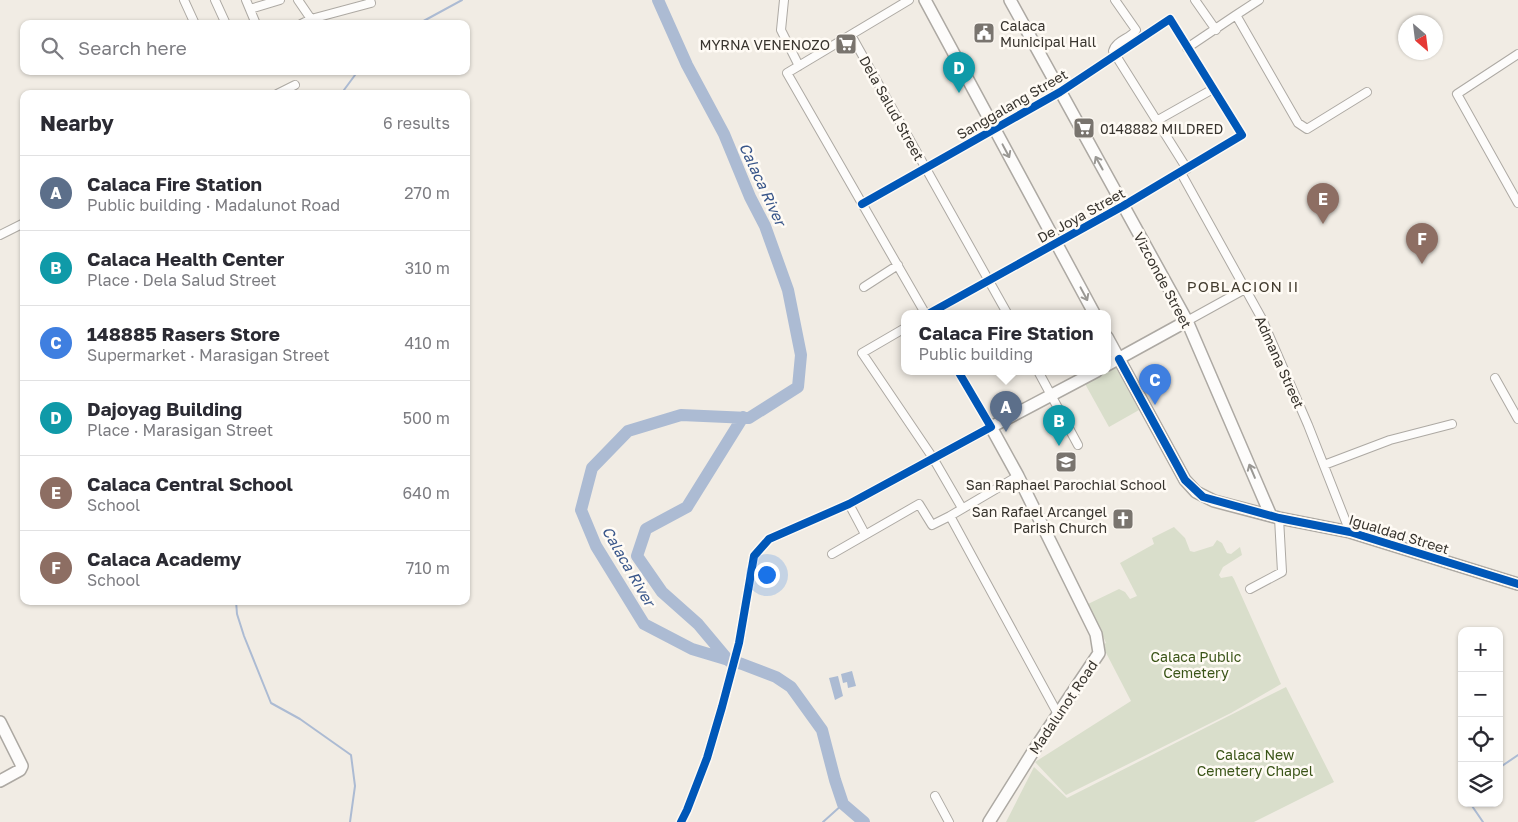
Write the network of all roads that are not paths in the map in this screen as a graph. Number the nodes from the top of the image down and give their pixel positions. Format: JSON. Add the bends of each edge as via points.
{"nodes":[{"id":1,"x":184,"y":0,"type":"edge"},
{"id":2,"x":215,"y":0,"type":"edge"},
{"id":3,"x":246,"y":0,"type":"edge"},
{"id":4,"x":280,"y":0,"type":"edge"},
{"id":5,"x":298,"y":0,"type":"edge"},
{"id":6,"x":370,"y":0,"type":"edge"},
{"id":7,"x":784,"y":0,"type":"edge"},
{"id":8,"x":909,"y":0,"type":"edge"},
{"id":9,"x":925,"y":0,"type":"edge"},
{"id":10,"x":1010,"y":0,"type":"edge"},
{"id":11,"x":1115,"y":0,"type":"edge"},
{"id":12,"x":1195,"y":0,"type":"edge"},
{"id":13,"x":1260,"y":0,"type":"edge"},
{"id":14,"x":250,"y":9,"type":"junction"},
{"id":15,"x":1236,"y":15,"type":"junction"},
{"id":16,"x":311,"y":19,"type":"joint"},
{"id":17,"x":193,"y":20,"type":"edge"},
{"id":18,"x":224,"y":20,"type":"edge"},
{"id":19,"x":254,"y":20,"type":"edge"},
{"id":20,"x":1216,"y":30,"type":"junction"},
{"id":21,"x":851,"y":34,"type":"junction"},
{"id":22,"x":1187,"y":48,"type":"junction"},
{"id":23,"x":1518,"y":54,"type":"edge"},
{"id":24,"x":1116,"y":56,"type":"junction"},
{"id":25,"x":799,"y":66,"type":"junction"},
{"id":26,"x":294,"y":85,"type":"dead end"},
{"id":27,"x":1214,"y":89,"type":"junction"},
{"id":28,"x":285,"y":90,"type":"edge"},
{"id":29,"x":1060,"y":92,"type":"junction"},
{"id":30,"x":1367,"y":92,"type":"dead end"},
{"id":31,"x":1158,"y":120,"type":"junction"},
{"id":32,"x":994,"y":128,"type":"junction"},
{"id":33,"x":926,"y":168,"type":"junction"},
{"id":34,"x":1184,"y":171,"type":"junction"},
{"id":35,"x":1518,"y":203,"type":"edge"},
{"id":36,"x":862,"y":204,"type":"junction"},
{"id":37,"x":1123,"y":206,"type":"junction"},
{"id":38,"x":20,"y":225,"type":"edge"},
{"id":39,"x":0,"y":235,"type":"edge"},
{"id":40,"x":1057,"y":243,"type":"junction"},
{"id":41,"x":898,"y":265,"type":"junction"},
{"id":42,"x":988,"y":280,"type":"junction"},
{"id":43,"x":864,"y":287,"type":"dead end"},
{"id":44,"x":1245,"y":289,"type":"junction"},
{"id":45,"x":924,"y":310,"type":"edge"},
{"id":46,"x":935,"y":310,"type":"edge"},
{"id":47,"x":1005,"y":310,"type":"edge"},
{"id":48,"x":1092,"y":310,"type":"edge"},
{"id":49,"x":1187,"y":321,"type":"junction"},
{"id":50,"x":901,"y":330,"type":"edge"},
{"id":51,"x":1111,"y":344,"type":"edge"},
{"id":52,"x":1119,"y":359,"type":"junction"},
{"id":53,"x":1111,"y":363,"type":"edge"},
{"id":54,"x":960,"y":375,"type":"edge"},
{"id":55,"x":1040,"y":375,"type":"edge"},
{"id":56,"x":1090,"y":375,"type":"edge"},
{"id":57,"x":1496,"y":378,"type":"dead end"},
{"id":58,"x":1052,"y":396,"type":"junction"},
{"id":59,"x":1517,"y":416,"type":"edge"},
{"id":60,"x":1452,"y":424,"type":"dead end"},
{"id":61,"x":991,"y":427,"type":"junction"},
{"id":62,"x":1078,"y":445,"type":"dead end"},
{"id":63,"x":934,"y":458,"type":"junction"},
{"id":64,"x":1324,"y":465,"type":"junction"},
{"id":65,"x":1018,"y":476,"type":"junction"},
{"id":66,"x":849,"y":504,"type":"junction"},
{"id":67,"x":962,"y":508,"type":"junction"},
{"id":68,"x":950,"y":516,"type":"junction"},
{"id":69,"x":1275,"y":517,"type":"junction"},
{"id":70,"x":1350,"y":532,"type":"junction"},
{"id":71,"x":865,"y":534,"type":"junction"},
{"id":72,"x":832,"y":554,"type":"dead end"},
{"id":73,"x":1518,"y":583,"type":"edge"},
{"id":74,"x":1250,"y":589,"type":"dead end"},
{"id":75,"x":1058,"y":716,"type":"junction"},
{"id":76,"x":0,"y":722,"type":"edge"},
{"id":77,"x":0,"y":781,"type":"edge"},
{"id":78,"x":935,"y":796,"type":"dead end"},
{"id":79,"x":681,"y":822,"type":"edge"},
{"id":80,"x":949,"y":822,"type":"edge"},
{"id":81,"x":989,"y":822,"type":"edge"}],
"edges":[{"from":1,"to":17,"type":"street"},
{"from":2,"to":18,"type":"street"},
{"from":3,"to":14,"type":"street"},
{"from":4,"to":14,"type":"street"},
{"from":5,"to":16,"type":"street"},
{"from":6,"to":16,"type":"street","via":[[371,3]]},
{"from":7,"to":25,"type":"street","via":[[781,30]]},
{"from":8,"to":21,"type":"street"},
{"from":9,"to":32,"type":"main road"},
{"from":10,"to":29,"type":"main road","name":"Vizconde Street"},
{"from":11,"to":24,"type":"street","via":[[1136,30],[1113,48]]},
{"from":12,"to":20,"type":"street"},
{"from":13,"to":15,"type":"street"},
{"from":14,"to":19,"type":"street"},
{"from":15,"to":20,"type":"street"},
{"from":15,"to":30,"type":"street","via":[[1298,124],[1307,129]]},
{"from":20,"to":22,"type":"street"},
{"from":21,"to":25,"type":"street"},
{"from":21,"to":33,"type":"street","name":"Dela Salud Street"},
{"from":22,"to":24,"type":"street","name":"Sanggalang Street","via":[[1170,19]]},
{"from":22,"to":27,"type":"street"},
{"from":23,"to":35,"type":"street","via":[[1457,94]]},
{"from":24,"to":29,"type":"street","name":"Sanggalang Street"},
{"from":24,"to":31,"type":"street","name":"Admana Street"},
{"from":25,"to":36,"type":"street","via":[[787,73]]},
{"from":26,"to":28,"type":"street"},
{"from":27,"to":31,"type":"street"},
{"from":27,"to":34,"type":"street","name":"De Joya Street","via":[[1242,135]]},
{"from":29,"to":32,"type":"street","name":"Sanggalang Street"},
{"from":37,"to":29,"type":"main road","name":"Vizconde Street","one_way":true},
{"from":31,"to":34,"type":"street","name":"Admana Street"},
{"from":32,"to":33,"type":"street","name":"Sanggalang Street"},
{"from":32,"to":40,"type":"main road","one_way":true},
{"from":33,"to":36,"type":"street","name":"Sanggalang Street"},
{"from":33,"to":42,"type":"street","name":"Dela Salud Street"},
{"from":34,"to":37,"type":"street","name":"De Joya Street"},
{"from":34,"to":44,"type":"street","name":"Admana Street"},
{"from":36,"to":41,"type":"street"},
{"from":37,"to":40,"type":"street","name":"De Joya Street"},
{"from":37,"to":49,"type":"main road","name":"Vizconde Street"},
{"from":38,"to":39,"type":"street"},
{"from":40,"to":42,"type":"street","name":"De Joya Street"},
{"from":40,"to":48,"type":"main road","one_way":true},
{"from":41,"to":43,"type":"street"},
{"from":41,"to":45,"type":"street"},
{"from":42,"to":46,"type":"street","name":"De Joya Street"},
{"from":42,"to":47,"type":"street","name":"Dela Salud Street"},
{"from":44,"to":49,"type":"street"},
{"from":44,"to":64,"type":"street","name":"Admana Street","via":[[1262,319]]},
{"from":49,"to":52,"type":"main road"},
{"from":69,"to":49,"type":"main road","name":"Vizconde Street","one_way":true},
{"from":50,"to":63,"type":"street","via":[[862,353]]},
{"from":51,"to":52,"type":"main road","name":"Igualdad Street"},
{"from":52,"to":53,"type":"main road"},
{"from":52,"to":69,"type":"main road","name":"Igualdad Street","via":[[1192,488],[1208,499]]},
{"from":54,"to":61,"type":"street"},
{"from":55,"to":58,"type":"street"},
{"from":56,"to":58,"type":"main road"},
{"from":57,"to":59,"type":"street"},
{"from":58,"to":61,"type":"main road"},
{"from":58,"to":62,"type":"street"},
{"from":60,"to":64,"type":"street","via":[[1390,440]]},
{"from":61,"to":63,"type":"street"},
{"from":61,"to":65,"type":"main road","name":"Madalunot Road"},
{"from":63,"to":66,"type":"street"},
{"from":63,"to":67,"type":"street"},
{"from":64,"to":70,"type":"street","name":"Admana Street"},
{"from":65,"to":67,"type":"street"},
{"from":65,"to":75,"type":"main road","name":"Madalunot Road","via":[[1096,634],[1099,653]]},
{"from":66,"to":71,"type":"street"},
{"from":66,"to":79,"type":"street","via":[[768,539],[754,556],[739,643],[707,758]]},
{"from":67,"to":68,"type":"street"},
{"from":68,"to":71,"type":"street","via":[[932,525],[919,504]]},
{"from":68,"to":75,"type":"street"},
{"from":69,"to":70,"type":"main road","name":"Igualdad Street"},
{"from":69,"to":74,"type":"street","via":[[1282,572]]},
{"from":70,"to":73,"type":"main road","name":"Igualdad Street"},
{"from":71,"to":72,"type":"street"},
{"from":75,"to":81,"type":"main road","name":"Madalunot Road"},
{"from":76,"to":77,"type":"main road","via":[[22,766]]},
{"from":78,"to":80,"type":"street"}]}
